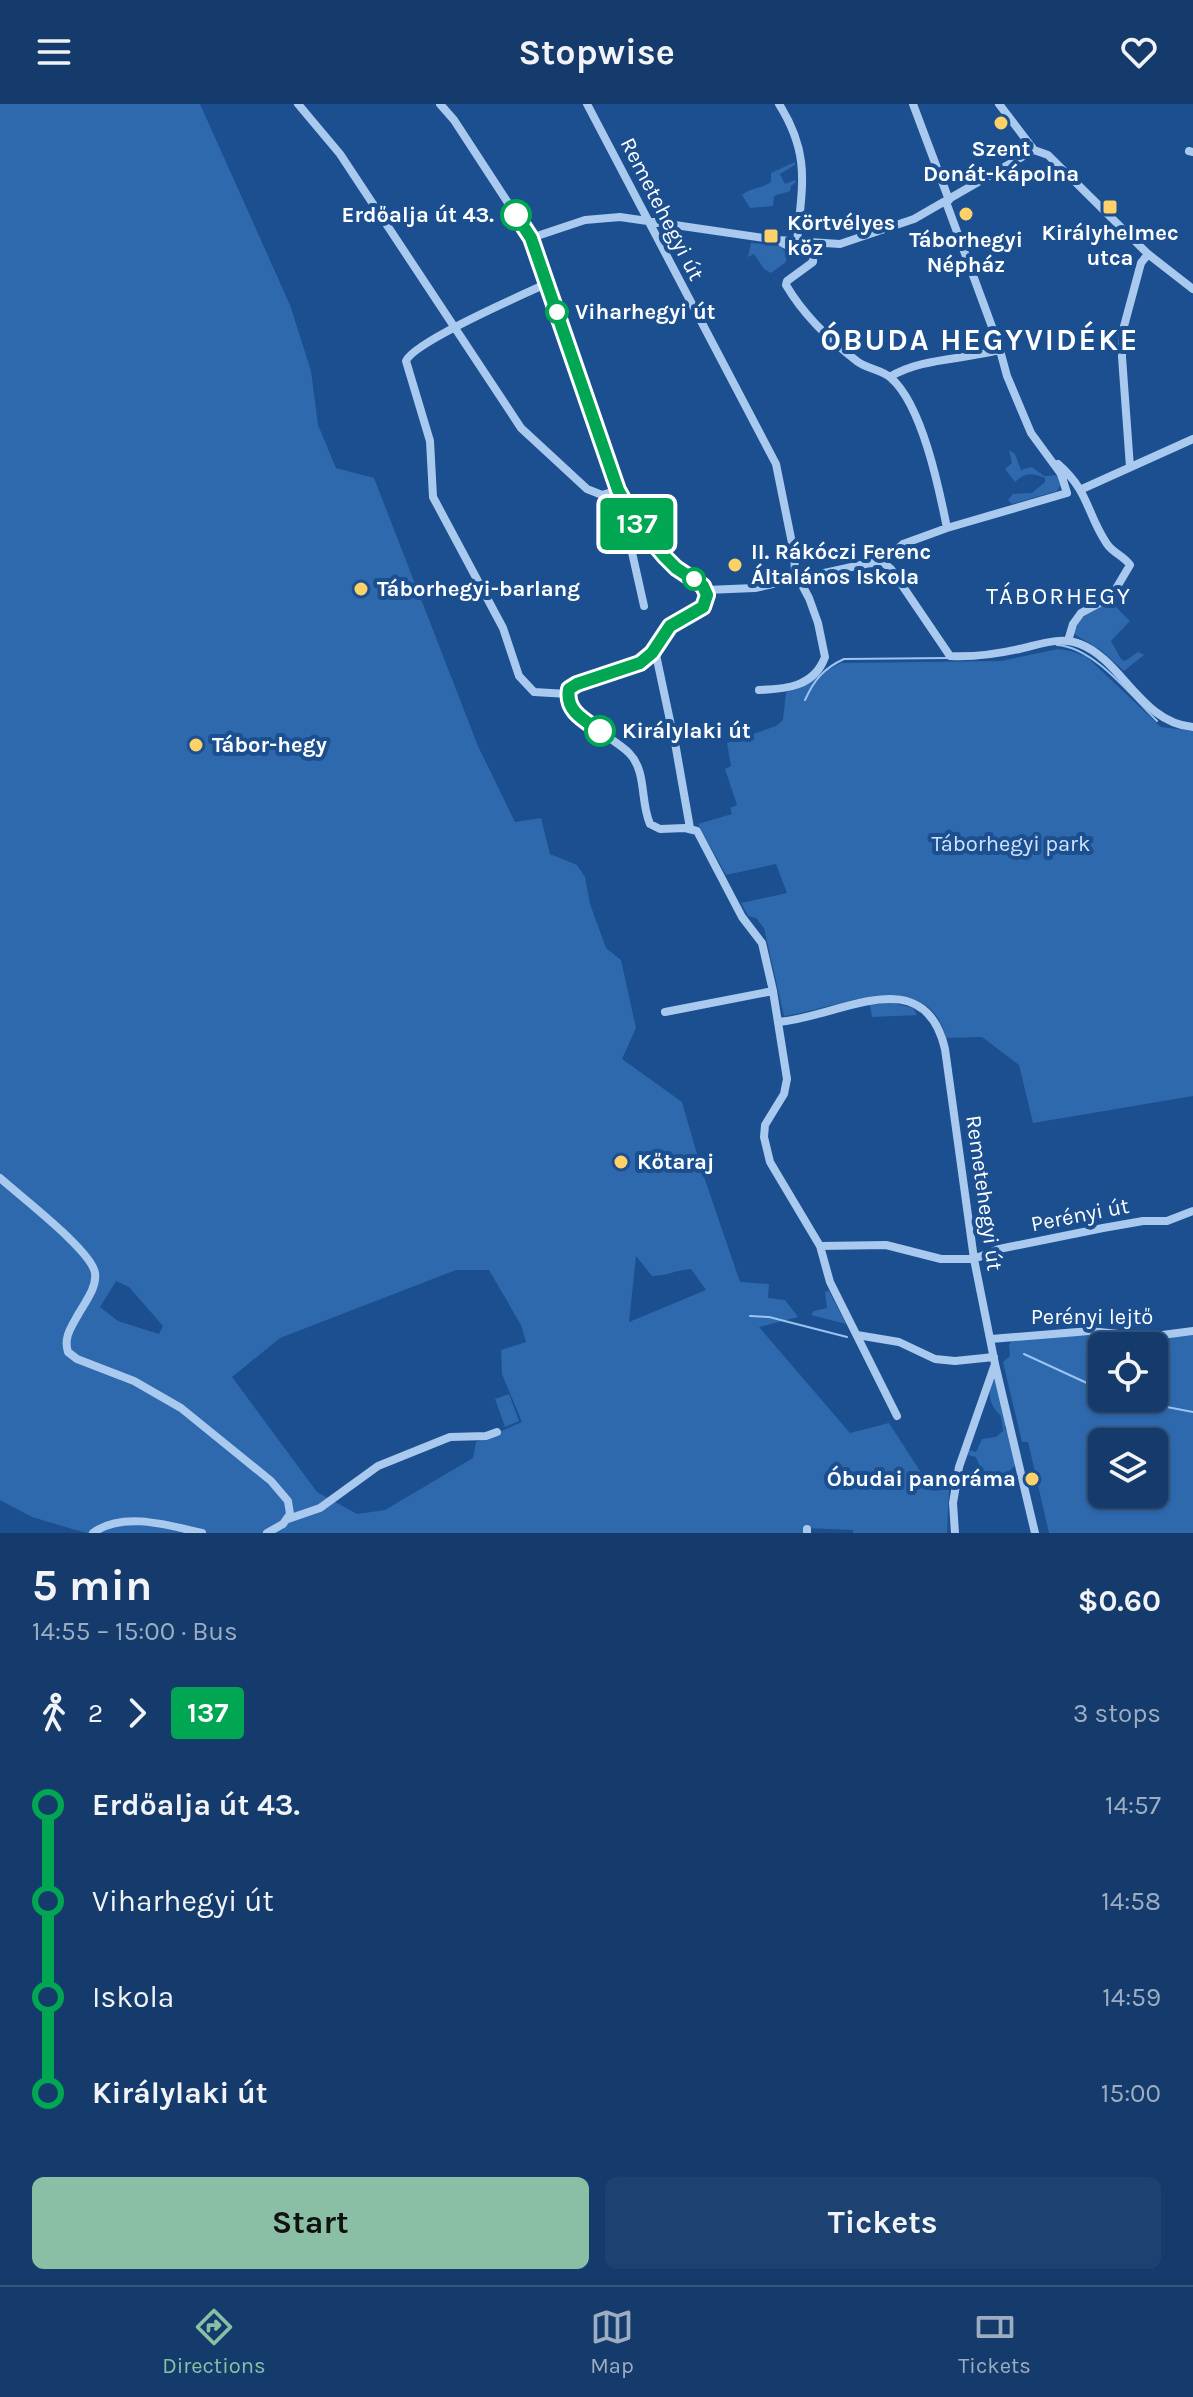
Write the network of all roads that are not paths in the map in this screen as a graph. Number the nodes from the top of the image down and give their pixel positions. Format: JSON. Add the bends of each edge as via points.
{"nodes":[{"id":1,"x":298,"y":104,"type":"edge"},
{"id":2,"x":440,"y":104,"type":"edge"},
{"id":3,"x":587,"y":104,"type":"edge"},
{"id":4,"x":779,"y":104,"type":"edge"},
{"id":5,"x":913,"y":104,"type":"edge"},
{"id":6,"x":999,"y":104,"type":"edge"},
{"id":7,"x":1034,"y":150,"type":"junction"},
{"id":8,"x":948,"y":201,"type":"junction"},
{"id":9,"x":649,"y":221,"type":"junction"},
{"id":10,"x":531,"y":238,"type":"junction"},
{"id":11,"x":778,"y":240,"type":"junction"},
{"id":12,"x":797,"y":242,"type":"junction"},
{"id":13,"x":1148,"y":254,"type":"junction"},
{"id":14,"x":546,"y":284,"type":"junction"},
{"id":15,"x":1193,"y":289,"type":"edge"},
{"id":16,"x":445,"y":313,"type":"junction"},
{"id":17,"x":455,"y":328,"type":"junction"},
{"id":18,"x":443,"y":334,"type":"junction"},
{"id":19,"x":999,"y":350,"type":"junction"},
{"id":20,"x":890,"y":377,"type":"junction"},
{"id":21,"x":1193,"y":439,"type":"edge"},
{"id":22,"x":1051,"y":459,"type":"junction"},
{"id":23,"x":1130,"y":467,"type":"junction"},
{"id":24,"x":1082,"y":489,"type":"junction"},
{"id":25,"x":618,"y":490,"type":"junction"},
{"id":26,"x":630,"y":514,"type":"junction"},
{"id":27,"x":947,"y":528,"type":"junction"},
{"id":28,"x":885,"y":564,"type":"junction"},
{"id":29,"x":799,"y":580,"type":"junction"},
{"id":30,"x":706,"y":590,"type":"junction"},
{"id":31,"x":644,"y":606,"type":"dead end"},
{"id":32,"x":1068,"y":641,"type":"junction"},
{"id":33,"x":655,"y":650,"type":"junction"},
{"id":34,"x":759,"y":690,"type":"dead end"},
{"id":35,"x":568,"y":694,"type":"junction"},
{"id":36,"x":1193,"y":727,"type":"edge"},
{"id":37,"x":690,"y":828,"type":"junction"},
{"id":38,"x":773,"y":991,"type":"junction"},
{"id":39,"x":665,"y":1012,"type":"dead end"},
{"id":40,"x":778,"y":1022,"type":"junction"},
{"id":41,"x":0,"y":1178,"type":"edge"},
{"id":42,"x":1193,"y":1211,"type":"edge"},
{"id":43,"x":820,"y":1246,"type":"junction"},
{"id":44,"x":974,"y":1259,"type":"junction"},
{"id":45,"x":1193,"y":1325,"type":"edge"},
{"id":46,"x":1193,"y":1331,"type":"edge"},
{"id":47,"x":857,"y":1335,"type":"junction"},
{"id":48,"x":991,"y":1339,"type":"junction"},
{"id":49,"x":994,"y":1360,"type":"junction"},
{"id":50,"x":897,"y":1416,"type":"dead end"},
{"id":51,"x":497,"y":1432,"type":"dead end"},
{"id":52,"x":288,"y":1519,"type":"junction"},
{"id":53,"x":93,"y":1533,"type":"edge"},
{"id":54,"x":202,"y":1533,"type":"edge"},
{"id":55,"x":267,"y":1533,"type":"edge"},
{"id":56,"x":955,"y":1533,"type":"edge"},
{"id":57,"x":1035,"y":1533,"type":"edge"}],
"edges":[{"from":1,"to":16,"type":"street","via":[[340,154]]},
{"from":2,"to":10,"type":"street"},
{"from":3,"to":9,"type":"street","name":"Remetehegyi út"},
{"from":4,"to":12,"type":"street","via":[[802,156]]},
{"from":5,"to":8,"type":"street"},
{"from":6,"to":7,"type":"street"},
{"from":7,"to":8,"type":"street"},
{"from":7,"to":13,"type":"street","via":[[1048,155]]},
{"from":8,"to":12,"type":"street","via":[[914,219],[840,244]]},
{"from":8,"to":19,"type":"street"},
{"from":9,"to":10,"type":"street","via":[[585,220]]},
{"from":9,"to":11,"type":"street"},
{"from":9,"to":29,"type":"street","name":"Remetehegyi út","via":[[775,461]]},
{"from":10,"to":14,"type":"street"},
{"from":11,"to":12,"type":"street"},
{"from":11,"to":20,"type":"street","via":[[813,254],[813,262],[786,285],[802,308],[857,361]]},
{"from":13,"to":15,"type":"street"},
{"from":13,"to":23,"type":"street","via":[[1123,330]]},
{"from":14,"to":17,"type":"street"},
{"from":14,"to":25,"type":"street"},
{"from":16,"to":17,"type":"street"},
{"from":16,"to":18,"type":"street","via":[[448,324]]},
{"from":17,"to":18,"type":"street"},
{"from":17,"to":25,"type":"street","via":[[537,445],[587,489],[602,495]]},
{"from":18,"to":35,"type":"street","via":[[406,361],[430,441],[433,497],[503,628],[524,684],[541,694]]},
{"from":19,"to":20,"type":"street","via":[[911,366]]},
{"from":19,"to":22,"type":"street","via":[[1031,433]]},
{"from":20,"to":27,"type":"street","via":[[923,433]]},
{"from":21,"to":23,"type":"street"},
{"from":22,"to":24,"type":"street"},
{"from":22,"to":27,"type":"street","via":[[1067,493]]},
{"from":23,"to":24,"type":"street"},
{"from":24,"to":32,"type":"street","via":[[1109,548],[1130,565],[1111,597],[1081,613]]},
{"from":25,"to":26,"type":"street"},
{"from":26,"to":30,"type":"street","via":[[676,568]]},
{"from":26,"to":31,"type":"street","via":[[625,521]]},
{"from":27,"to":28,"type":"street","via":[[903,544]]},
{"from":28,"to":29,"type":"street"},
{"from":28,"to":32,"type":"street","via":[[947,653],[988,653]]},
{"from":29,"to":30,"type":"street"},
{"from":29,"to":34,"type":"street","name":"Remetehegyi út","via":[[818,623],[824,662],[798,686]]},
{"from":30,"to":33,"type":"street","via":[[703,607],[670,626]]},
{"from":32,"to":36,"type":"street","via":[[1089,649],[1162,718]]},
{"from":33,"to":35,"type":"street","via":[[640,663],[577,684]]},
{"from":33,"to":37,"type":"street"},
{"from":35,"to":37,"type":"street","via":[[576,714],[634,760],[650,824]]},
{"from":37,"to":38,"type":"street","via":[[702,837],[742,917],[762,943]]},
{"from":38,"to":39,"type":"street"},
{"from":38,"to":40,"type":"street"},
{"from":40,"to":43,"type":"street","via":[[787,1079],[764,1137],[770,1162]]},
{"from":40,"to":44,"type":"street","name":"Remetehegyi út","via":[[887,997],[909,1001],[928,1014],[945,1049]]},
{"from":41,"to":52,"type":"street","via":[[92,1262],[94,1287],[67,1335],[70,1355],[159,1393],[200,1422],[284,1494]]},
{"from":42,"to":44,"type":"street","name":"Perényi út","via":[[1167,1221],[999,1249]]},
{"from":43,"to":44,"type":"street","via":[[886,1245],[941,1259]]},
{"from":43,"to":47,"type":"street","via":[[830,1282]]},
{"from":44,"to":48,"type":"street","name":"Remetehegyi út"},
{"from":45,"to":46,"type":"street"},
{"from":46,"to":48,"type":"street","name":"Perényi lejtő","via":[[1147,1337],[1090,1331]]},
{"from":47,"to":49,"type":"street","via":[[899,1342],[935,1359]]},
{"from":47,"to":50,"type":"street"},
{"from":48,"to":49,"type":"street","name":"Remetehegyi út"},
{"from":49,"to":56,"type":"street","via":[[959,1467]]},
{"from":49,"to":57,"type":"street","name":"Remetehegyi út"},
{"from":51,"to":52,"type":"street","via":[[450,1437],[378,1466],[320,1508]]},
{"from":52,"to":55,"type":"street"},
{"from":53,"to":54,"type":"street","via":[[114,1522],[171,1525]]}]}
